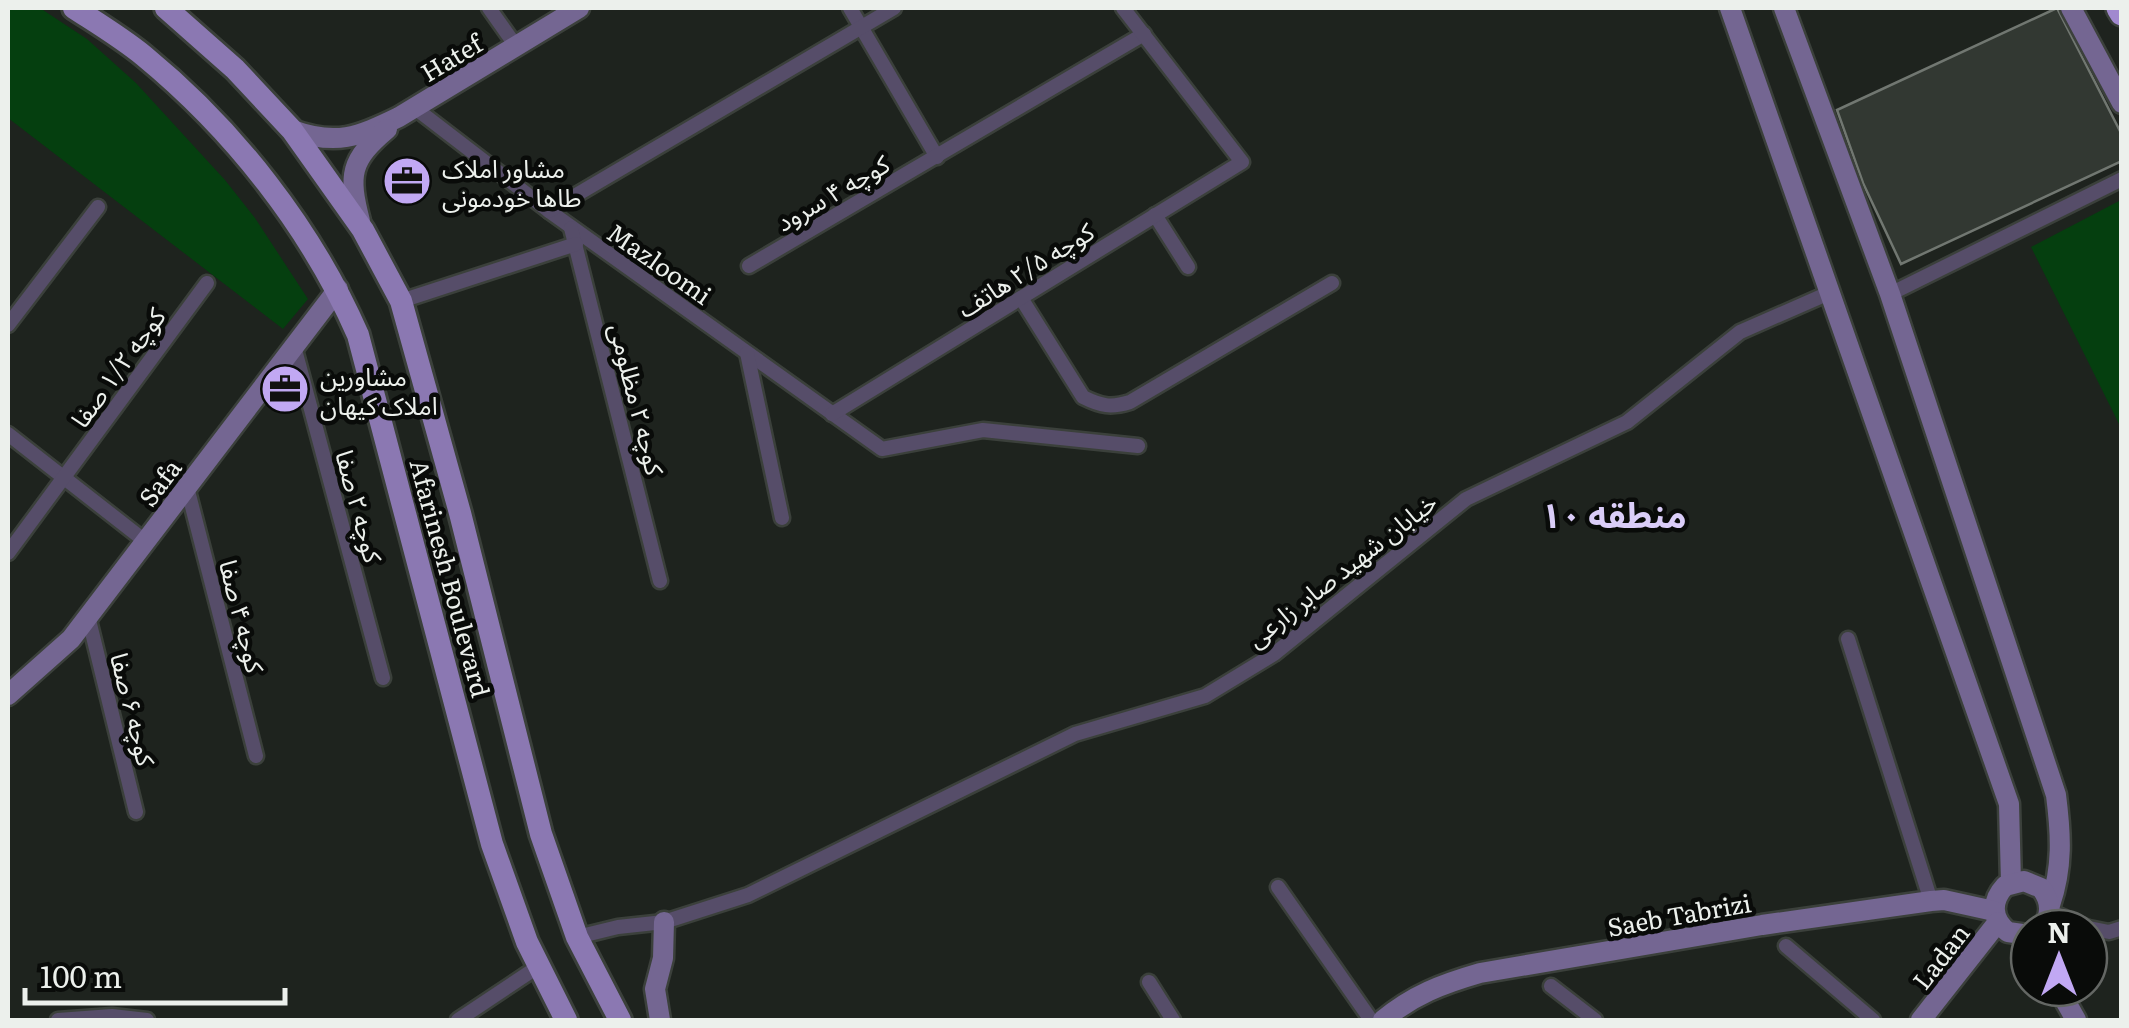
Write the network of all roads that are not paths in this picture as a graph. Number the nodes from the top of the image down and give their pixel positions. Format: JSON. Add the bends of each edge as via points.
{"nodes":[{"id":1,"x":74,"y":8,"type":"edge"},
{"id":2,"x":166,"y":8,"type":"edge"},
{"id":3,"x":489,"y":8,"type":"edge"},
{"id":4,"x":579,"y":8,"type":"edge"},
{"id":5,"x":850,"y":8,"type":"edge"},
{"id":6,"x":894,"y":8,"type":"edge"},
{"id":7,"x":1123,"y":8,"type":"edge"},
{"id":8,"x":1730,"y":8,"type":"edge"},
{"id":9,"x":1784,"y":8,"type":"edge"},
{"id":10,"x":2072,"y":8,"type":"edge"},
{"id":11,"x":861,"y":27,"type":"junction"},
{"id":12,"x":1144,"y":34,"type":"junction"},
{"id":13,"x":516,"y":46,"type":"junction"},
{"id":14,"x":2122,"y":103,"type":"edge"},
{"id":15,"x":407,"y":113,"type":"junction"},
{"id":16,"x":292,"y":130,"type":"junction"},
{"id":17,"x":937,"y":157,"type":"junction"},
{"id":18,"x":2122,"y":179,"type":"edge"},
{"id":19,"x":98,"y":207,"type":"dead end"},
{"id":20,"x":549,"y":211,"type":"junction"},
{"id":21,"x":1155,"y":215,"type":"junction"},
{"id":22,"x":571,"y":228,"type":"junction"},
{"id":23,"x":363,"y":230,"type":"junction"},
{"id":24,"x":576,"y":244,"type":"junction"},
{"id":25,"x":749,"y":266,"type":"dead end"},
{"id":26,"x":1188,"y":267,"type":"dead end"},
{"id":27,"x":207,"y":283,"type":"dead end"},
{"id":28,"x":1332,"y":283,"type":"dead end"},
{"id":29,"x":338,"y":289,"type":"junction"},
{"id":30,"x":1830,"y":293,"type":"junction"},
{"id":31,"x":1890,"y":294,"type":"junction"},
{"id":32,"x":1021,"y":298,"type":"junction"},
{"id":33,"x":402,"y":300,"type":"junction"},
{"id":34,"x":8,"y":325,"type":"edge"},
{"id":35,"x":294,"y":346,"type":"junction"},
{"id":36,"x":747,"y":353,"type":"junction"},
{"id":37,"x":832,"y":414,"type":"junction"},
{"id":38,"x":8,"y":434,"type":"edge"},
{"id":39,"x":1138,"y":446,"type":"dead end"},
{"id":40,"x":64,"y":478,"type":"junction"},
{"id":41,"x":186,"y":487,"type":"junction"},
{"id":42,"x":782,"y":518,"type":"dead end"},
{"id":43,"x":145,"y":541,"type":"junction"},
{"id":44,"x":8,"y":553,"type":"edge"},
{"id":45,"x":660,"y":581,"type":"dead end"},
{"id":46,"x":88,"y":616,"type":"junction"},
{"id":47,"x":1848,"y":639,"type":"dead end"},
{"id":48,"x":383,"y":678,"type":"dead end"},
{"id":49,"x":8,"y":695,"type":"edge"},
{"id":50,"x":256,"y":756,"type":"dead end"},
{"id":51,"x":136,"y":812,"type":"dead end"},
{"id":52,"x":2007,"y":886,"type":"junction"},
{"id":53,"x":1278,"y":887,"type":"dead end"},
{"id":54,"x":1937,"y":901,"type":"junction"},
{"id":55,"x":2046,"y":908,"type":"edge"},
{"id":56,"x":2050,"y":908,"type":"edge"},
{"id":57,"x":1998,"y":920,"type":"junction"},
{"id":58,"x":664,"y":922,"type":"junction"},
{"id":59,"x":2009,"y":929,"type":"edge"},
{"id":60,"x":2009,"y":932,"type":"edge"},
{"id":61,"x":577,"y":937,"type":"junction"},
{"id":62,"x":1786,"y":946,"type":"dead end"},
{"id":63,"x":539,"y":966,"type":"junction"},
{"id":64,"x":1149,"y":982,"type":"dead end"},
{"id":65,"x":1551,"y":986,"type":"dead end"},
{"id":66,"x":58,"y":1020,"type":"edge"},
{"id":67,"x":146,"y":1020,"type":"edge"},
{"id":68,"x":458,"y":1020,"type":"edge"},
{"id":69,"x":566,"y":1020,"type":"edge"},
{"id":70,"x":620,"y":1020,"type":"edge"},
{"id":71,"x":660,"y":1020,"type":"edge"},
{"id":72,"x":1173,"y":1020,"type":"edge"},
{"id":73,"x":1371,"y":1020,"type":"edge"},
{"id":74,"x":1383,"y":1020,"type":"edge"},
{"id":75,"x":1595,"y":1020,"type":"edge"},
{"id":76,"x":1874,"y":1020,"type":"edge"},
{"id":77,"x":1921,"y":1020,"type":"edge"}],
"edges":[{"from":1,"to":29,"type":"main road","name":"Afarinesh Boulevard","via":[[142,54],[199,106],[251,162]]},
{"from":2,"to":16,"type":"main road","name":"Afarinesh Boulevard"},
{"from":3,"to":13,"type":"street"},
{"from":4,"to":13,"type":"street","name":"Hatef"},
{"from":5,"to":11,"type":"street"},
{"from":6,"to":11,"type":"street"},
{"from":7,"to":12,"type":"street"},
{"from":8,"to":30,"type":"street"},
{"from":9,"to":31,"type":"street"},
{"from":10,"to":14,"type":"street"},
{"from":11,"to":17,"type":"street"},
{"from":11,"to":20,"type":"street"},
{"from":12,"to":17,"type":"street","name":"کوچه ۴ سرود"},
{"from":12,"to":21,"type":"street","name":"کوچه ۲/۵ هاتف","via":[[1242,162]]},
{"from":13,"to":15,"type":"street","name":"Hatef"},
{"from":15,"to":16,"type":"street","name":"Hatef","via":[[351,138],[320,140]]},
{"from":15,"to":20,"type":"street","name":"Mazloomi"},
{"from":15,"to":23,"type":"street","name":"Hatef","via":[[354,166],[352,189]]},
{"from":16,"to":23,"type":"main road","name":"Afarinesh Boulevard"},
{"from":17,"to":25,"type":"street","name":"کوچه ۴ سرود"},
{"from":18,"to":31,"type":"street"},
{"from":19,"to":34,"type":"street"},
{"from":20,"to":22,"type":"street","name":"Mazloomi"},
{"from":21,"to":26,"type":"street"},
{"from":21,"to":32,"type":"street","name":"کوچه ۲/۵ هاتف"},
{"from":22,"to":24,"type":"street","name":"کوچه ۲ مظلومی"},
{"from":22,"to":36,"type":"street","name":"Mazloomi"},
{"from":23,"to":33,"type":"main road","name":"Afarinesh Boulevard"},
{"from":24,"to":33,"type":"street"},
{"from":24,"to":45,"type":"street","name":"کوچه ۲ مظلومی"},
{"from":27,"to":40,"type":"street","name":"کوچه ۱/۲ صفا"},
{"from":28,"to":32,"type":"street","via":[[1113,408],[1084,397]]},
{"from":29,"to":35,"type":"street","name":"Safa"},
{"from":29,"to":63,"type":"main road","name":"Afarinesh Boulevard","via":[[358,335],[492,844]]},
{"from":30,"to":52,"type":"street","via":[[2009,804]]},
{"from":30,"to":58,"type":"street","name":"خیابان شهید صابر زارعی","via":[[1740,332],[1627,422],[1466,499],[1274,654],[1205,696],[1075,734],[748,895]]},
{"from":31,"to":56,"type":"street","via":[[2056,795],[2060,865]]},
{"from":32,"to":37,"type":"street","name":"کوچه ۲/۵ هاتف"},
{"from":33,"to":61,"type":"main road","name":"Afarinesh Boulevard","via":[[542,834]]},
{"from":35,"to":41,"type":"street","name":"Safa"},
{"from":35,"to":48,"type":"street","name":"کوچه ۲ صفا"},
{"from":36,"to":37,"type":"street","name":"Mazloomi"},
{"from":36,"to":42,"type":"street"},
{"from":37,"to":39,"type":"street","name":"Mazloomi","via":[[882,449],[984,430]]},
{"from":38,"to":40,"type":"street"},
{"from":40,"to":43,"type":"street"},
{"from":40,"to":44,"type":"street","name":"کوچه ۱/۲ صفا"},
{"from":41,"to":43,"type":"street","name":"Safa"},
{"from":41,"to":50,"type":"street","name":"کوچه ۴ صفا"},
{"from":43,"to":46,"type":"street","name":"Safa"},
{"from":46,"to":49,"type":"street","name":"Safa"},
{"from":46,"to":51,"type":"street","name":"کوچه ۶ صفا"},
{"from":47,"to":54,"type":"street"},
{"from":52,"to":54,"type":"street"},
{"from":52,"to":55,"type":"street","via":[[2033,883]]},
{"from":52,"to":57,"type":"street","name":"Ladan","via":[[1995,902]]},
{"from":53,"to":73,"type":"street"},
{"from":54,"to":57,"type":"street","name":"Saeb Tabrizi"},
{"from":54,"to":74,"type":"street","name":"Saeb Tabrizi","via":[[1480,974],[1439,984]]},
{"from":57,"to":59,"type":"street","name":"Saeb Tabrizi"},
{"from":57,"to":60,"type":"street"},
{"from":57,"to":77,"type":"street","name":"Ladan"},
{"from":58,"to":61,"type":"street","name":"خیابان شهید صابر زارعی"},
{"from":58,"to":71,"type":"street","via":[[655,989]]},
{"from":61,"to":70,"type":"main road","name":"Afarinesh Boulevard"},
{"from":62,"to":76,"type":"street"},
{"from":63,"to":68,"type":"street"},
{"from":63,"to":69,"type":"main road","name":"Afarinesh Boulevard"},
{"from":64,"to":72,"type":"street"},
{"from":65,"to":75,"type":"street"},
{"from":66,"to":67,"type":"street"}]}
